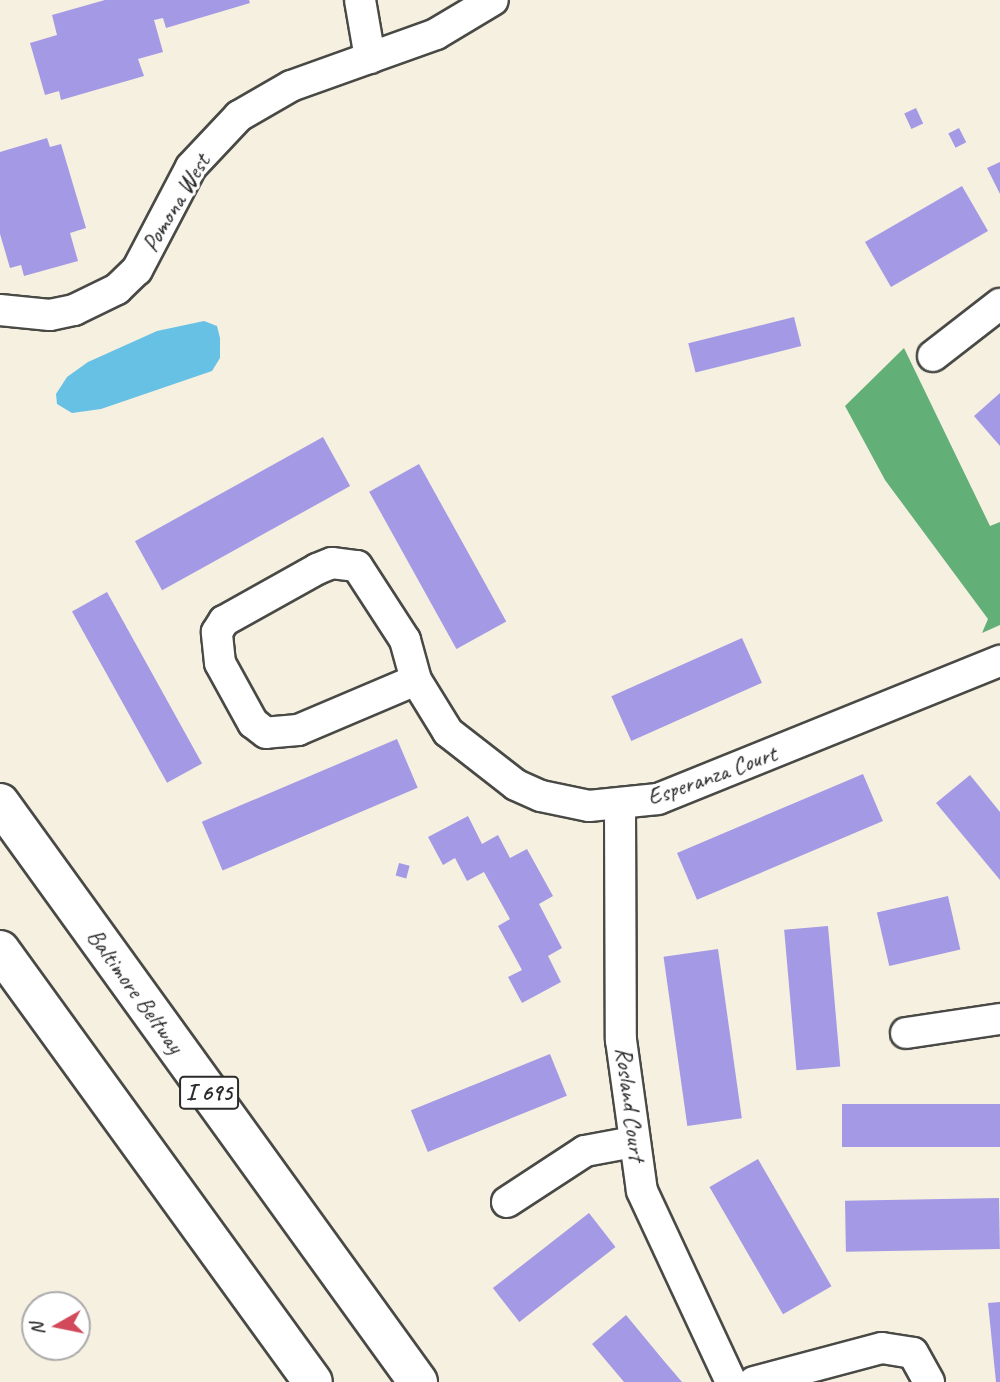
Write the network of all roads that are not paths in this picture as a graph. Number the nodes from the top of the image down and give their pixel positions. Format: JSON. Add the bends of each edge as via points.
{"nodes":[{"id":1,"x":360,"y":0,"type":"edge"},
{"id":2,"x":494,"y":0,"type":"edge"},
{"id":3,"x":370,"y":58,"type":"junction"},
{"id":4,"x":1000,"y":304,"type":"edge"},
{"id":5,"x":0,"y":310,"type":"edge"},
{"id":6,"x":933,"y":356,"type":"dead end"},
{"id":7,"x":1000,"y":661,"type":"edge"},
{"id":8,"x":416,"y":680,"type":"junction"},
{"id":9,"x":0,"y":803,"type":"edge"},
{"id":10,"x":620,"y":806,"type":"junction"},
{"id":11,"x":0,"y":950,"type":"edge"},
{"id":12,"x":1000,"y":1019,"type":"edge"},
{"id":13,"x":906,"y":1032,"type":"dead end"},
{"id":14,"x":633,"y":1142,"type":"junction"},
{"id":15,"x":507,"y":1202,"type":"dead end"},
{"id":16,"x":313,"y":1382,"type":"edge"},
{"id":17,"x":418,"y":1382,"type":"edge"},
{"id":18,"x":731,"y":1382,"type":"edge"},
{"id":19,"x":754,"y":1382,"type":"edge"},
{"id":20,"x":929,"y":1382,"type":"edge"}],
"edges":[{"from":1,"to":3,"type":"street"},
{"from":2,"to":3,"type":"street","name":"Pomona West","via":[[436,34]]},
{"from":3,"to":5,"type":"street","name":"Pomona West","via":[[291,86],[239,116],[191,167],[137,270],[117,289],[75,310],[50,315]]},
{"from":4,"to":6,"type":"street"},
{"from":7,"to":10,"type":"street","name":"Esperanza Court","via":[[717,777],[658,799]]},
{"from":8,"to":8,"type":"street","name":"Esperanza Court","via":[[405,640],[357,566],[332,563],[317,569],[224,621],[217,632],[220,663],[253,723],[267,733],[298,730]]},
{"from":8,"to":10,"type":"street","name":"Esperanza Court","via":[[448,732],[494,771],[541,796],[589,806]]},
{"from":9,"to":17,"type":"highway","name":"Baltimore Beltway","number":"I 695"},
{"from":10,"to":14,"type":"street","name":"Rosland Court","via":[[621,1040]]},
{"from":11,"to":16,"type":"highway"},
{"from":12,"to":13,"type":"street"},
{"from":14,"to":15,"type":"street","via":[[585,1151]]},
{"from":14,"to":18,"type":"street","name":"Rosland Court","via":[[642,1191]]},
{"from":19,"to":20,"type":"street","via":[[882,1348],[913,1353]]}]}
